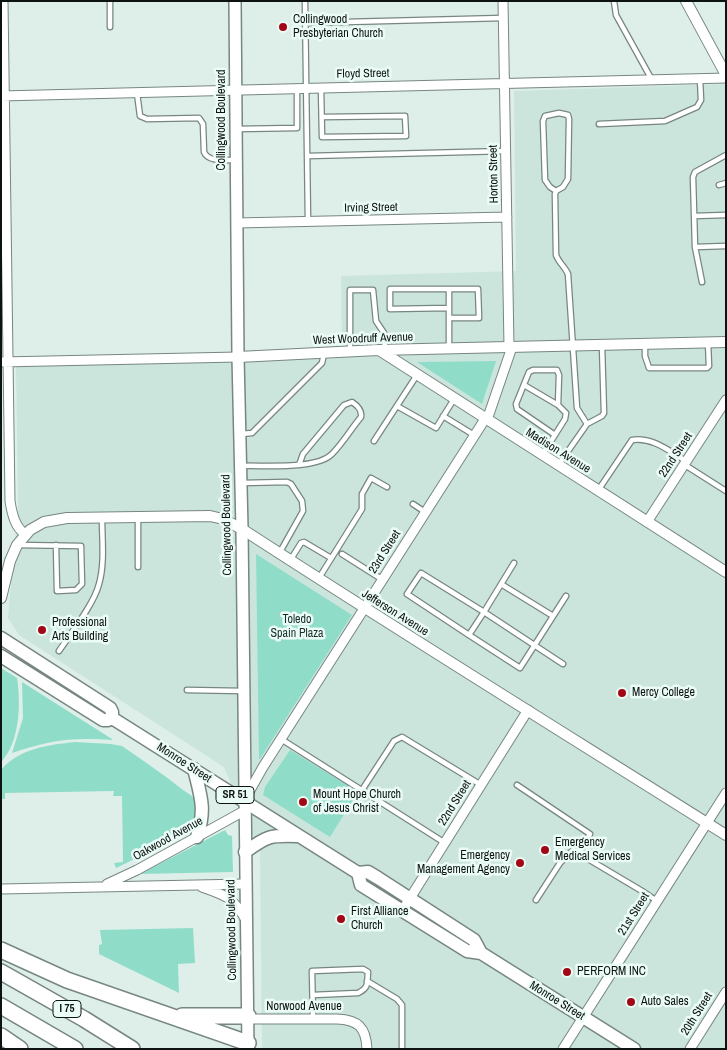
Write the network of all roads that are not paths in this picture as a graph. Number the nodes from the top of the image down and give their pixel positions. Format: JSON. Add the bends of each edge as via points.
{"nodes":[{"id":1,"x":3,"y":1,"type":"edge"},
{"id":2,"x":110,"y":1,"type":"edge"},
{"id":3,"x":235,"y":1,"type":"edge"},
{"id":4,"x":306,"y":1,"type":"edge"},
{"id":5,"x":503,"y":1,"type":"edge"},
{"id":6,"x":614,"y":1,"type":"edge"},
{"id":7,"x":686,"y":1,"type":"edge"},
{"id":8,"x":503,"y":18,"type":"junction"},
{"id":9,"x":306,"y":24,"type":"junction"},
{"id":10,"x":110,"y":27,"type":"dead end"},
{"id":11,"x":726,"y":76,"type":"edge"},
{"id":12,"x":700,"y":79,"type":"junction"},
{"id":13,"x":652,"y":80,"type":"junction"},
{"id":14,"x":505,"y":84,"type":"junction"},
{"id":15,"x":307,"y":88,"type":"junction"},
{"id":16,"x":321,"y":88,"type":"junction"},
{"id":17,"x":297,"y":89,"type":"junction"},
{"id":18,"x":236,"y":90,"type":"junction"},
{"id":19,"x":137,"y":93,"type":"junction"},
{"id":20,"x":3,"y":96,"type":"edge"},
{"id":21,"x":322,"y":118,"type":"junction"},
{"id":22,"x":599,"y":124,"type":"dead end"},
{"id":23,"x":297,"y":128,"type":"junction"},
{"id":24,"x":307,"y":128,"type":"junction"},
{"id":25,"x":236,"y":129,"type":"junction"},
{"id":26,"x":506,"y":151,"type":"junction"},
{"id":27,"x":726,"y":155,"type":"edge"},
{"id":28,"x":308,"y":156,"type":"junction"},
{"id":29,"x":236,"y":160,"type":"junction"},
{"id":30,"x":726,"y":183,"type":"edge"},
{"id":31,"x":719,"y":185,"type":"dead end"},
{"id":32,"x":556,"y":191,"type":"junction"},
{"id":33,"x":726,"y":215,"type":"edge"},
{"id":34,"x":694,"y":216,"type":"junction"},
{"id":35,"x":507,"y":217,"type":"junction"},
{"id":36,"x":308,"y":222,"type":"junction"},
{"id":37,"x":237,"y":224,"type":"junction"},
{"id":38,"x":726,"y":246,"type":"edge"},
{"id":39,"x":695,"y":247,"type":"junction"},
{"id":40,"x":702,"y":282,"type":"dead end"},
{"id":41,"x":449,"y":289,"type":"junction"},
{"id":42,"x":449,"y":308,"type":"junction"},
{"id":43,"x":449,"y":318,"type":"junction"},
{"id":44,"x":708,"y":342,"type":"junction"},
{"id":45,"x":726,"y":342,"type":"edge"},
{"id":46,"x":645,"y":344,"type":"junction"},
{"id":47,"x":571,"y":345,"type":"junction"},
{"id":48,"x":602,"y":345,"type":"junction"},
{"id":49,"x":510,"y":347,"type":"junction"},
{"id":50,"x":449,"y":348,"type":"junction"},
{"id":51,"x":382,"y":350,"type":"junction"},
{"id":52,"x":350,"y":352,"type":"junction"},
{"id":53,"x":325,"y":353,"type":"junction"},
{"id":54,"x":238,"y":357,"type":"junction"},
{"id":55,"x":4,"y":362,"type":"edge"},
{"id":56,"x":417,"y":375,"type":"junction"},
{"id":57,"x":524,"y":385,"type":"junction"},
{"id":58,"x":454,"y":399,"type":"junction"},
{"id":59,"x":726,"y":400,"type":"edge"},
{"id":60,"x":558,"y":405,"type":"junction"},
{"id":61,"x":397,"y":406,"type":"junction"},
{"id":62,"x":443,"y":416,"type":"junction"},
{"id":63,"x":486,"y":419,"type":"junction"},
{"id":64,"x":587,"y":424,"type":"junction"},
{"id":65,"x":239,"y":434,"type":"junction"},
{"id":66,"x":555,"y":435,"type":"junction"},
{"id":67,"x":474,"y":436,"type":"junction"},
{"id":68,"x":374,"y":441,"type":"dead end"},
{"id":69,"x":542,"y":455,"type":"junction"},
{"id":70,"x":686,"y":463,"type":"junction"},
{"id":71,"x":299,"y":465,"type":"junction"},
{"id":72,"x":240,"y":466,"type":"junction"},
{"id":73,"x":558,"y":466,"type":"junction"},
{"id":74,"x":240,"y":483,"type":"junction"},
{"id":75,"x":387,"y":487,"type":"dead end"},
{"id":76,"x":598,"y":491,"type":"junction"},
{"id":77,"x":726,"y":491,"type":"edge"},
{"id":78,"x":413,"y":504,"type":"dead end"},
{"id":79,"x":426,"y":512,"type":"junction"},
{"id":80,"x":138,"y":517,"type":"junction"},
{"id":81,"x":102,"y":518,"type":"junction"},
{"id":82,"x":647,"y":522,"type":"junction"},
{"id":83,"x":242,"y":529,"type":"junction"},
{"id":84,"x":25,"y":534,"type":"junction"},
{"id":85,"x":17,"y":545,"type":"junction"},
{"id":86,"x":56,"y":545,"type":"junction"},
{"id":87,"x":280,"y":553,"type":"junction"},
{"id":88,"x":342,"y":554,"type":"dead end"},
{"id":89,"x":330,"y":558,"type":"junction"},
{"id":90,"x":290,"y":560,"type":"junction"},
{"id":91,"x":514,"y":563,"type":"dead end"},
{"id":92,"x":138,"y":567,"type":"dead end"},
{"id":93,"x":726,"y":572,"type":"edge"},
{"id":94,"x":318,"y":579,"type":"junction"},
{"id":95,"x":383,"y":580,"type":"junction"},
{"id":96,"x":501,"y":584,"type":"junction"},
{"id":97,"x":566,"y":596,"type":"dead end"},
{"id":98,"x":1,"y":598,"type":"edge"},
{"id":99,"x":364,"y":609,"type":"junction"},
{"id":100,"x":484,"y":612,"type":"junction"},
{"id":101,"x":553,"y":616,"type":"junction"},
{"id":102,"x":469,"y":635,"type":"junction"},
{"id":103,"x":1,"y":638,"type":"edge"},
{"id":104,"x":535,"y":645,"type":"junction"},
{"id":105,"x":59,"y":651,"type":"dead end"},
{"id":106,"x":1,"y":656,"type":"edge"},
{"id":107,"x":562,"y":664,"type":"dead end"},
{"id":108,"x":187,"y":690,"type":"dead end"},
{"id":109,"x":243,"y":691,"type":"junction"},
{"id":110,"x":528,"y":710,"type":"junction"},
{"id":111,"x":112,"y":718,"type":"junction"},
{"id":112,"x":281,"y":739,"type":"junction"},
{"id":113,"x":194,"y":769,"type":"junction"},
{"id":114,"x":517,"y":785,"type":"dead end"},
{"id":115,"x":481,"y":786,"type":"junction"},
{"id":116,"x":362,"y":790,"type":"junction"},
{"id":117,"x":726,"y":792,"type":"edge"},
{"id":118,"x":244,"y":806,"type":"junction"},
{"id":119,"x":706,"y":823,"type":"junction"},
{"id":120,"x":726,"y":835,"type":"edge"},
{"id":121,"x":299,"y":836,"type":"junction"},
{"id":122,"x":197,"y":837,"type":"junction"},
{"id":123,"x":444,"y":843,"type":"junction"},
{"id":124,"x":245,"y":852,"type":"junction"},
{"id":125,"x":579,"y":852,"type":"junction"},
{"id":126,"x":358,"y":873,"type":"junction"},
{"id":127,"x":195,"y":884,"type":"junction"},
{"id":128,"x":246,"y":884,"type":"junction"},
{"id":129,"x":103,"y":886,"type":"junction"},
{"id":130,"x":1,"y":889,"type":"edge"},
{"id":131,"x":410,"y":899,"type":"junction"},
{"id":132,"x":536,"y":900,"type":"dead end"},
{"id":133,"x":657,"y":901,"type":"junction"},
{"id":134,"x":402,"y":911,"type":"junction"},
{"id":135,"x":246,"y":920,"type":"junction"},
{"id":136,"x":1,"y":950,"type":"edge"},
{"id":137,"x":481,"y":953,"type":"junction"},
{"id":138,"x":1,"y":972,"type":"edge"},
{"id":139,"x":367,"y":981,"type":"junction"},
{"id":140,"x":726,"y":992,"type":"edge"},
{"id":141,"x":313,"y":995,"type":"junction"},
{"id":142,"x":1,"y":1006,"type":"edge"},
{"id":143,"x":171,"y":1016,"type":"junction"},
{"id":144,"x":583,"y":1017,"type":"junction"},
{"id":145,"x":248,"y":1018,"type":"junction"},
{"id":146,"x":313,"y":1019,"type":"junction"},
{"id":147,"x":1,"y":1036,"type":"edge"},
{"id":148,"x":248,"y":1046,"type":"edge"},
{"id":149,"x":20,"y":1049,"type":"edge"},
{"id":150,"x":74,"y":1049,"type":"edge"},
{"id":151,"x":132,"y":1049,"type":"edge"},
{"id":152,"x":367,"y":1049,"type":"edge"},
{"id":153,"x":402,"y":1049,"type":"edge"},
{"id":154,"x":563,"y":1049,"type":"edge"},
{"id":155,"x":634,"y":1049,"type":"edge"},
{"id":156,"x":690,"y":1049,"type":"edge"}],
"edges":[{"from":1,"to":20,"type":"street"},
{"from":2,"to":10,"type":"lane"},
{"from":3,"to":18,"type":"main road","name":"Collingwood Boulevard"},
{"from":4,"to":9,"type":"lane"},
{"from":5,"to":8,"type":"street","name":"Horton Street"},
{"from":6,"to":13,"type":"lane","via":[[616,15]]},
{"from":7,"to":11,"type":"street"},
{"from":8,"to":9,"type":"lane"},
{"from":8,"to":14,"type":"street","name":"Horton Street"},
{"from":9,"to":15,"type":"lane"},
{"from":11,"to":12,"type":"street","name":"Floyd Street"},
{"from":12,"to":13,"type":"street","name":"Floyd Street"},
{"from":12,"to":22,"type":"lane","via":[[697,107],[665,121]]},
{"from":13,"to":14,"type":"street","name":"Floyd Street"},
{"from":14,"to":16,"type":"street","name":"Floyd Street"},
{"from":14,"to":26,"type":"street","name":"Horton Street"},
{"from":15,"to":16,"type":"street","name":"Floyd Street"},
{"from":15,"to":17,"type":"street","name":"Floyd Street"},
{"from":15,"to":24,"type":"lane"},
{"from":16,"to":21,"type":"lane"},
{"from":17,"to":18,"type":"street","name":"Floyd Street"},
{"from":17,"to":23,"type":"lane"},
{"from":18,"to":19,"type":"street","name":"Floyd Street"},
{"from":18,"to":25,"type":"main road","name":"Collingwood Boulevard"},
{"from":19,"to":20,"type":"street","name":"Floyd Street"},
{"from":19,"to":29,"type":"lane","via":[[140,116],[147,119],[199,118],[203,124],[206,156]]},
{"from":20,"to":55,"type":"street"},
{"from":21,"to":21,"type":"lane","via":[[322,137],[406,136],[405,116]]},
{"from":23,"to":24,"type":"lane"},
{"from":23,"to":25,"type":"lane"},
{"from":24,"to":28,"type":"lane"},
{"from":25,"to":29,"type":"main road","name":"Collingwood Boulevard"},
{"from":26,"to":28,"type":"lane"},
{"from":26,"to":35,"type":"street","name":"Horton Street"},
{"from":27,"to":34,"type":"lane","via":[[695,172]]},
{"from":28,"to":36,"type":"lane"},
{"from":29,"to":37,"type":"main road","name":"Collingwood Boulevard"},
{"from":30,"to":31,"type":"lane"},
{"from":32,"to":32,"type":"lane","via":[[568,179],[569,119],[568,114],[559,113],[545,116],[543,121],[545,180]]},
{"from":32,"to":47,"type":"lane","via":[[556,255],[568,274]]},
{"from":33,"to":34,"type":"lane"},
{"from":34,"to":39,"type":"lane"},
{"from":35,"to":36,"type":"street","name":"Irving Street"},
{"from":35,"to":49,"type":"street","name":"Horton Street"},
{"from":36,"to":37,"type":"street","name":"Irving Street"},
{"from":37,"to":54,"type":"main road","name":"Collingwood Boulevard"},
{"from":38,"to":39,"type":"lane"},
{"from":39,"to":40,"type":"lane"},
{"from":41,"to":42,"type":"lane"},
{"from":41,"to":42,"type":"lane","via":[[390,289],[390,309]]},
{"from":41,"to":43,"type":"lane","via":[[478,288],[479,318]]},
{"from":42,"to":43,"type":"lane"},
{"from":43,"to":50,"type":"lane"},
{"from":44,"to":45,"type":"street","name":"West Woodruff Avenue"},
{"from":44,"to":46,"type":"street","name":"West Woodruff Avenue"},
{"from":44,"to":46,"type":"lane","via":[[707,368],[653,369],[647,365]]},
{"from":46,"to":48,"type":"street","name":"West Woodruff Avenue"},
{"from":47,"to":48,"type":"street","name":"West Woodruff Avenue"},
{"from":47,"to":49,"type":"street","name":"West Woodruff Avenue"},
{"from":47,"to":64,"type":"lane","via":[[576,408]]},
{"from":48,"to":64,"type":"lane","via":[[604,413]]},
{"from":49,"to":50,"type":"street","name":"West Woodruff Avenue"},
{"from":49,"to":63,"type":"street","name":"23rd Street"},
{"from":50,"to":51,"type":"street","name":"West Woodruff Avenue"},
{"from":51,"to":52,"type":"street","name":"West Woodruff Avenue"},
{"from":51,"to":52,"type":"lane","via":[[384,332],[376,321],[373,290],[350,290]]},
{"from":51,"to":56,"type":"street","name":"Madison Avenue"},
{"from":52,"to":53,"type":"street","name":"West Woodruff Avenue"},
{"from":53,"to":54,"type":"street","name":"West Woodruff Avenue"},
{"from":53,"to":65,"type":"lane","via":[[322,363],[252,433]]},
{"from":54,"to":55,"type":"street","name":"West Woodruff Avenue"},
{"from":54,"to":65,"type":"main road","name":"Collingwood Boulevard"},
{"from":55,"to":84,"type":"street","via":[[10,501],[14,519]]},
{"from":56,"to":58,"type":"street","name":"Madison Avenue"},
{"from":56,"to":61,"type":"lane"},
{"from":57,"to":60,"type":"lane"},
{"from":57,"to":60,"type":"lane","via":[[533,370],[557,370]]},
{"from":57,"to":66,"type":"lane","via":[[517,408]]},
{"from":58,"to":62,"type":"lane"},
{"from":58,"to":63,"type":"street","name":"Madison Avenue"},
{"from":59,"to":70,"type":"street","name":"22nd Street"},
{"from":60,"to":66,"type":"lane","via":[[566,413],[566,419]]},
{"from":61,"to":62,"type":"lane","via":[[436,428]]},
{"from":61,"to":68,"type":"lane"},
{"from":62,"to":67,"type":"lane"},
{"from":63,"to":67,"type":"street","name":"23rd Street"},
{"from":63,"to":69,"type":"street","name":"Madison Avenue"},
{"from":64,"to":73,"type":"lane"},
{"from":65,"to":72,"type":"main road","name":"Collingwood Boulevard"},
{"from":66,"to":69,"type":"lane"},
{"from":67,"to":79,"type":"street","name":"23rd Street"},
{"from":69,"to":73,"type":"street","name":"Madison Avenue"},
{"from":70,"to":76,"type":"lane","via":[[650,440],[632,440]]},
{"from":70,"to":77,"type":"lane"},
{"from":70,"to":82,"type":"street","name":"22nd Street"},
{"from":71,"to":71,"type":"lane","via":[[318,462],[331,455],[361,418],[358,407],[352,402],[344,405],[303,454]]},
{"from":71,"to":72,"type":"lane"},
{"from":72,"to":74,"type":"main road","name":"Collingwood Boulevard"},
{"from":73,"to":76,"type":"street","name":"Madison Avenue"},
{"from":74,"to":83,"type":"main road","name":"Collingwood Boulevard"},
{"from":74,"to":87,"type":"lane","via":[[287,482],[302,501],[303,511]]},
{"from":75,"to":89,"type":"lane","via":[[371,478],[362,494],[362,509]]},
{"from":76,"to":82,"type":"street","name":"Madison Avenue"},
{"from":78,"to":79,"type":"lane"},
{"from":79,"to":95,"type":"street","name":"23rd Street"},
{"from":80,"to":81,"type":"street","name":"Jefferson Avenue"},
{"from":80,"to":83,"type":"street","name":"Jefferson Avenue","via":[[210,516]]},
{"from":80,"to":92,"type":"lane"},
{"from":81,"to":84,"type":"street","name":"Jefferson Avenue","via":[[54,520]]},
{"from":81,"to":105,"type":"lane","via":[[99,586]]},
{"from":82,"to":93,"type":"street","name":"Madison Avenue"},
{"from":83,"to":87,"type":"street","name":"Jefferson Avenue"},
{"from":83,"to":109,"type":"main road","name":"Collingwood Boulevard"},
{"from":84,"to":85,"type":"street"},
{"from":85,"to":86,"type":"lane"},
{"from":85,"to":98,"type":"street"},
{"from":86,"to":86,"type":"lane","via":[[81,546],[82,584],[76,590],[57,592]]},
{"from":87,"to":90,"type":"street","name":"Jefferson Avenue"},
{"from":88,"to":95,"type":"lane"},
{"from":89,"to":90,"type":"lane","via":[[304,542]]},
{"from":89,"to":94,"type":"lane"},
{"from":90,"to":94,"type":"street","name":"Jefferson Avenue"},
{"from":91,"to":96,"type":"lane"},
{"from":94,"to":99,"type":"street","name":"Jefferson Avenue"},
{"from":95,"to":99,"type":"street","name":"23rd Street"},
{"from":96,"to":100,"type":"lane"},
{"from":96,"to":101,"type":"lane"},
{"from":97,"to":101,"type":"lane"},
{"from":99,"to":110,"type":"street","name":"Jefferson Avenue"},
{"from":99,"to":112,"type":"street","name":"23rd Street"},
{"from":100,"to":102,"type":"lane"},
{"from":100,"to":102,"type":"lane","via":[[421,573],[408,594]]},
{"from":100,"to":104,"type":"lane"},
{"from":101,"to":104,"type":"lane"},
{"from":102,"to":104,"type":"lane","via":[[520,668]]},
{"from":103,"to":111,"type":"main road","name":"Monroe Street","number":"SR 51","via":[[110,708]]},
{"from":104,"to":107,"type":"lane"},
{"from":106,"to":111,"type":"main road","name":"Monroe Street","number":"SR 51","via":[[103,720]]},
{"from":108,"to":109,"type":"lane"},
{"from":109,"to":118,"type":"main road","name":"Collingwood Boulevard"},
{"from":110,"to":115,"type":"street","name":"22nd Street"},
{"from":110,"to":119,"type":"street","name":"Jefferson Avenue"},
{"from":111,"to":113,"type":"main road","name":"Monroe Street","number":"SR 51"},
{"from":112,"to":116,"type":"lane"},
{"from":112,"to":118,"type":"street","name":"23rd Street"},
{"from":113,"to":118,"type":"main road","name":"Monroe Street","number":"SR 51"},
{"from":113,"to":122,"type":"main road","via":[[203,808]]},
{"from":114,"to":125,"type":"lane","via":[[590,834]]},
{"from":115,"to":116,"type":"lane","via":[[402,737],[394,741]]},
{"from":115,"to":123,"type":"street","name":"22nd Street"},
{"from":116,"to":123,"type":"lane"},
{"from":117,"to":119,"type":"street","name":"21st Street"},
{"from":118,"to":121,"type":"main road","name":"Monroe Street","number":"SR 51"},
{"from":118,"to":122,"type":"street","name":"Oakwood Avenue"},
{"from":118,"to":124,"type":"main road","name":"Collingwood Boulevard"},
{"from":119,"to":120,"type":"street","name":"Jefferson Avenue"},
{"from":119,"to":133,"type":"street","name":"21st Street"},
{"from":121,"to":124,"type":"main road","via":[[265,838]]},
{"from":121,"to":126,"type":"main road","name":"Monroe Street","number":"SR 51"},
{"from":122,"to":129,"type":"street","name":"Oakwood Avenue"},
{"from":123,"to":131,"type":"street","name":"22nd Street"},
{"from":124,"to":128,"type":"main road","name":"Collingwood Boulevard"},
{"from":125,"to":132,"type":"lane","via":[[574,850],[560,863]]},
{"from":125,"to":133,"type":"lane"},
{"from":126,"to":131,"type":"main road","name":"Monroe Street","number":"SR 51","via":[[368,872]]},
{"from":126,"to":134,"type":"main road","name":"Monroe Street","number":"SR 51","via":[[361,885]]},
{"from":127,"to":128,"type":"street","name":"Oakwood Avenue"},
{"from":127,"to":129,"type":"street","name":"Oakwood Avenue"},
{"from":127,"to":135,"type":"street","name":"Oakwood Avenue","via":[[228,897]]},
{"from":128,"to":135,"type":"main road","name":"Collingwood Boulevard"},
{"from":129,"to":130,"type":"street","name":"Oakwood Avenue"},
{"from":131,"to":134,"type":"street","name":"22nd Street"},
{"from":131,"to":137,"type":"main road","name":"Monroe Street","number":"SR 51","via":[[474,940]]},
{"from":133,"to":144,"type":"street","name":"21st Street"},
{"from":134,"to":137,"type":"main road","name":"Monroe Street","number":"SR 51","via":[[467,951]]},
{"from":135,"to":145,"type":"main road","name":"Collingwood Boulevard"},
{"from":136,"to":143,"type":"highway","via":[[67,980]]},
{"from":137,"to":144,"type":"main road","name":"Monroe Street","number":"SR 51"},
{"from":138,"to":151,"type":"highway","number":"I 75"},
{"from":139,"to":141,"type":"lane","via":[[365,990],[358,994]]},
{"from":139,"to":141,"type":"lane","via":[[368,972],[363,969],[314,970]]},
{"from":139,"to":153,"type":"lane","via":[[402,1005]]},
{"from":140,"to":156,"type":"street","name":"20th Street"},
{"from":141,"to":146,"type":"lane"},
{"from":142,"to":150,"type":"highway","number":"I 75"},
{"from":143,"to":145,"type":"highway"},
{"from":143,"to":148,"type":"highway"},
{"from":144,"to":154,"type":"street","name":"21st Street"},
{"from":144,"to":155,"type":"main road","name":"Monroe Street","number":"SR 51"},
{"from":145,"to":146,"type":"street","name":"Norwood Avenue"},
{"from":145,"to":148,"type":"main road","name":"Collingwood Boulevard"},
{"from":146,"to":152,"type":"street","name":"Norwood Avenue","via":[[344,1019],[359,1025],[366,1036]]},
{"from":147,"to":149,"type":"highway"}]}
